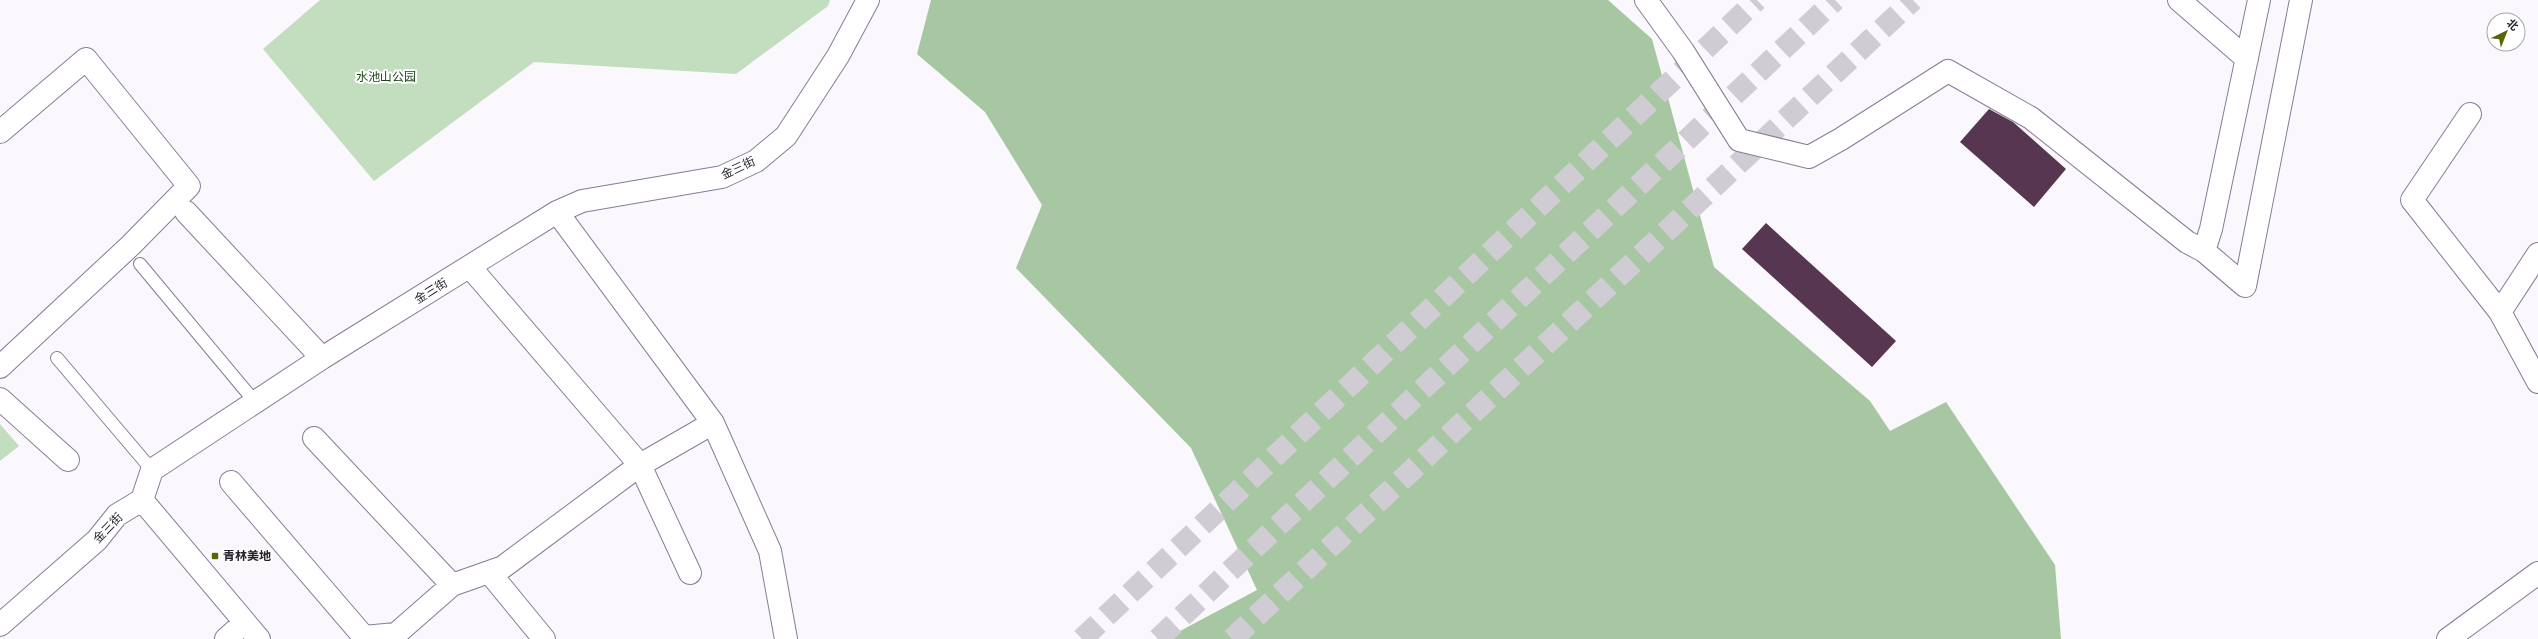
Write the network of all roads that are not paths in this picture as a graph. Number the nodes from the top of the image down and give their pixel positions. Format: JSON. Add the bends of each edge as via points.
{"nodes":[{"id":1,"x":868,"y":0,"type":"edge"},
{"id":2,"x":1646,"y":0,"type":"edge"},
{"id":3,"x":2179,"y":0,"type":"edge"},
{"id":4,"x":2259,"y":0,"type":"edge"},
{"id":5,"x":2301,"y":0,"type":"edge"},
{"id":6,"x":2247,"y":59,"type":"junction"},
{"id":7,"x":2470,"y":114,"type":"dead end"},
{"id":8,"x":0,"y":132,"type":"edge"},
{"id":9,"x":186,"y":212,"type":"dead end"},
{"id":10,"x":557,"y":212,"type":"junction"},
{"id":11,"x":2204,"y":251,"type":"junction"},
{"id":12,"x":2538,"y":254,"type":"edge"},
{"id":13,"x":140,"y":264,"type":"dead end"},
{"id":14,"x":470,"y":267,"type":"junction"},
{"id":15,"x":2500,"y":312,"type":"junction"},
{"id":16,"x":57,"y":358,"type":"dead end"},
{"id":17,"x":322,"y":358,"type":"junction"},
{"id":18,"x":0,"y":367,"type":"edge"},
{"id":19,"x":2538,"y":382,"type":"edge"},
{"id":20,"x":0,"y":399,"type":"edge"},
{"id":21,"x":255,"y":402,"type":"junction"},
{"id":22,"x":713,"y":422,"type":"junction"},
{"id":23,"x":314,"y":438,"type":"dead end"},
{"id":24,"x":68,"y":460,"type":"dead end"},
{"id":25,"x":640,"y":465,"type":"junction"},
{"id":26,"x":152,"y":470,"type":"junction"},
{"id":27,"x":231,"y":482,"type":"dead end"},
{"id":28,"x":142,"y":500,"type":"junction"},
{"id":29,"x":489,"y":572,"type":"junction"},
{"id":30,"x":690,"y":573,"type":"dead end"},
{"id":31,"x":2538,"y":573,"type":"edge"},
{"id":32,"x":452,"y":585,"type":"junction"},
{"id":33,"x":244,"y":623,"type":"junction"},
{"id":34,"x":0,"y":625,"type":"edge"},
{"id":35,"x":405,"y":634,"type":"edge"},
{"id":36,"x":2458,"y":636,"type":"edge"},
{"id":37,"x":226,"y":639,"type":"edge"},
{"id":38,"x":259,"y":639,"type":"edge"},
{"id":39,"x":544,"y":639,"type":"edge"},
{"id":40,"x":786,"y":639,"type":"edge"}],
"edges":[{"from":1,"to":10,"type":"street","name":"金三街","via":[[838,56],[786,136],[756,161],[722,177],[582,201]]},
{"from":2,"to":11,"type":"street","via":[[1683,51],[1739,140],[1808,156],[1841,139],[1948,71],[2031,118],[2187,242]]},
{"from":3,"to":6,"type":"street"},
{"from":4,"to":6,"type":"street"},
{"from":5,"to":11,"type":"street","via":[[2245,286]]},
{"from":6,"to":11,"type":"street","via":[[2211,229]]},
{"from":7,"to":15,"type":"street","via":[[2412,200]]},
{"from":8,"to":18,"type":"street","via":[[86,59],[189,186],[131,245]]},
{"from":9,"to":17,"type":"street"},
{"from":10,"to":14,"type":"street","name":"金三街"},
{"from":10,"to":22,"type":"street"},
{"from":12,"to":15,"type":"street"},
{"from":13,"to":21,"type":"lane"},
{"from":14,"to":17,"type":"street","name":"金三街"},
{"from":14,"to":25,"type":"street"},
{"from":15,"to":19,"type":"street"},
{"from":16,"to":26,"type":"lane"},
{"from":17,"to":21,"type":"street","name":"金三街"},
{"from":20,"to":24,"type":"street"},
{"from":21,"to":26,"type":"street","name":"金三街"},
{"from":22,"to":25,"type":"street"},
{"from":22,"to":40,"type":"street","via":[[770,551]]},
{"from":23,"to":32,"type":"street"},
{"from":25,"to":29,"type":"street","via":[[503,567]]},
{"from":25,"to":30,"type":"street"},
{"from":26,"to":28,"type":"street"},
{"from":27,"to":35,"type":"street","via":[[364,637]]},
{"from":28,"to":33,"type":"street"},
{"from":28,"to":34,"type":"street","name":"金三街","via":[[118,515],[97,540]]},
{"from":29,"to":32,"type":"street"},
{"from":29,"to":39,"type":"street"},
{"from":31,"to":36,"type":"street"},
{"from":32,"to":35,"type":"street"},
{"from":33,"to":37,"type":"street"},
{"from":33,"to":38,"type":"street"}]}
